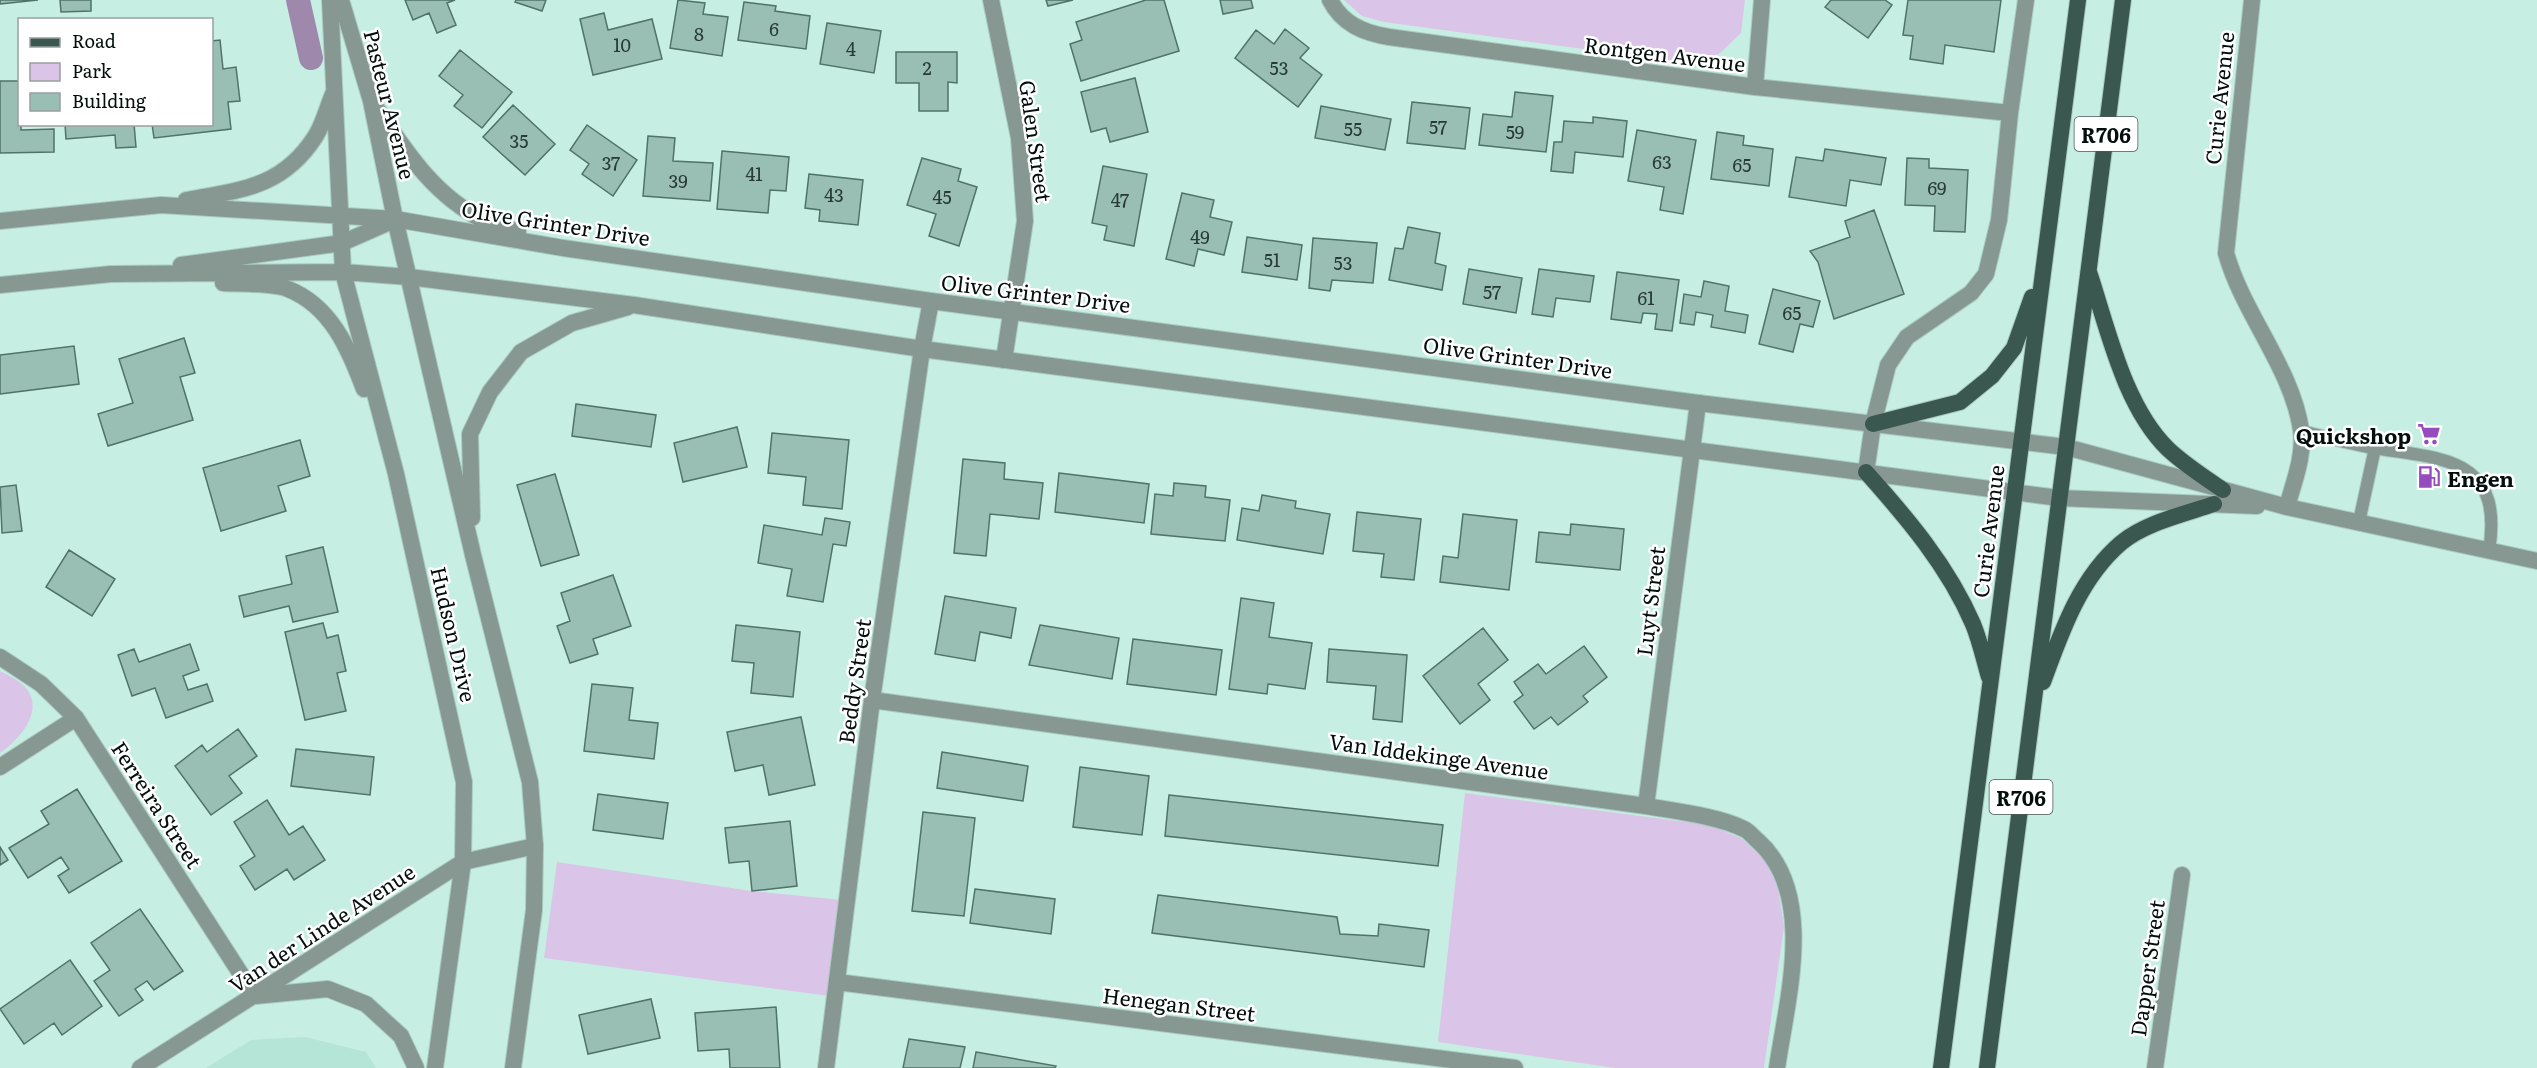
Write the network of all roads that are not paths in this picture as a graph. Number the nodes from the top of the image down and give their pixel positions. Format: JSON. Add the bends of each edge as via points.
{"nodes":[{"id":1,"x":330,"y":0,"type":"edge"},
{"id":2,"x":341,"y":0,"type":"edge"},
{"id":3,"x":991,"y":0,"type":"edge"},
{"id":4,"x":1330,"y":0,"type":"edge"},
{"id":5,"x":1762,"y":0,"type":"edge"},
{"id":6,"x":2026,"y":0,"type":"edge"},
{"id":7,"x":2078,"y":0,"type":"edge"},
{"id":8,"x":2123,"y":0,"type":"edge"},
{"id":9,"x":2252,"y":0,"type":"edge"},
{"id":10,"x":1755,"y":87,"type":"junction"},
{"id":11,"x":334,"y":90,"type":"junction"},
{"id":12,"x":370,"y":101,"type":"junction"},
{"id":13,"x":2010,"y":113,"type":"junction"},
{"id":14,"x":162,"y":205,"type":"junction"},
{"id":15,"x":341,"y":216,"type":"junction"},
{"id":16,"x":394,"y":219,"type":"junction"},
{"id":17,"x":0,"y":220,"type":"edge"},
{"id":18,"x":342,"y":243,"type":"junction"},
{"id":19,"x":563,"y":248,"type":"junction"},
{"id":20,"x":2043,"y":268,"type":"junction"},
{"id":21,"x":2088,"y":268,"type":"junction"},
{"id":22,"x":343,"y":272,"type":"junction"},
{"id":23,"x":111,"y":274,"type":"junction"},
{"id":24,"x":409,"y":277,"type":"junction"},
{"id":25,"x":0,"y":285,"type":"edge"},
{"id":26,"x":931,"y":301,"type":"junction"},
{"id":27,"x":634,"y":305,"type":"junction"},
{"id":28,"x":1012,"y":311,"type":"junction"},
{"id":29,"x":922,"y":349,"type":"junction"},
{"id":30,"x":1004,"y":360,"type":"junction"},
{"id":31,"x":1698,"y":403,"type":"junction"},
{"id":32,"x":1873,"y":424,"type":"junction"},
{"id":33,"x":2302,"y":431,"type":"junction"},
{"id":34,"x":2021,"y":442,"type":"junction"},
{"id":35,"x":2066,"y":447,"type":"junction"},
{"id":36,"x":2375,"y":448,"type":"junction"},
{"id":37,"x":1691,"y":451,"type":"junction"},
{"id":38,"x":1866,"y":472,"type":"junction"},
{"id":39,"x":396,"y":474,"type":"junction"},
{"id":40,"x":2015,"y":492,"type":"junction"},
{"id":41,"x":2219,"y":497,"type":"junction"},
{"id":42,"x":2060,"y":498,"type":"junction"},
{"id":43,"x":2287,"y":507,"type":"junction"},
{"id":44,"x":2359,"y":522,"type":"junction"},
{"id":45,"x":2490,"y":551,"type":"junction"},
{"id":46,"x":473,"y":555,"type":"junction"},
{"id":47,"x":2537,"y":561,"type":"edge"},
{"id":48,"x":0,"y":657,"type":"edge"},
{"id":49,"x":1991,"y":684,"type":"junction"},
{"id":50,"x":872,"y":700,"type":"junction"},
{"id":51,"x":2032,"y":711,"type":"junction"},
{"id":52,"x":76,"y":718,"type":"junction"},
{"id":53,"x":0,"y":767,"type":"edge"},
{"id":54,"x":1646,"y":806,"type":"junction"},
{"id":55,"x":535,"y":846,"type":"junction"},
{"id":56,"x":463,"y":862,"type":"junction"},
{"id":57,"x":2182,"y":875,"type":"dead end"},
{"id":58,"x":837,"y":982,"type":"junction"},
{"id":59,"x":255,"y":996,"type":"junction"},
{"id":60,"x":140,"y":1068,"type":"edge"},
{"id":61,"x":416,"y":1068,"type":"edge"},
{"id":62,"x":435,"y":1068,"type":"edge"},
{"id":63,"x":513,"y":1068,"type":"edge"},
{"id":64,"x":826,"y":1068,"type":"edge"},
{"id":65,"x":1515,"y":1068,"type":"edge"},
{"id":66,"x":1777,"y":1068,"type":"edge"},
{"id":67,"x":1941,"y":1068,"type":"edge"},
{"id":68,"x":1987,"y":1068,"type":"edge"},
{"id":69,"x":2155,"y":1068,"type":"edge"}],
"edges":[{"from":1,"to":11,"type":"street","name":"Pasteur Avenue"},
{"from":2,"to":12,"type":"street","name":"Pasteur Avenue"},
{"from":3,"to":28,"type":"street","name":"Galen Street","via":[[1019,138],[1023,184],[1025,221]]},
{"from":4,"to":10,"type":"street","name":"Rontgen Avenue","via":[[1342,17],[1368,34]]},
{"from":5,"to":10,"type":"street"},
{"from":6,"to":13,"type":"street"},
{"from":7,"to":20,"type":"main road","name":"Curie Avenue","number":"R706"},
{"from":8,"to":21,"type":"main road","number":"R706"},
{"from":9,"to":33,"type":"street","name":"Curie Avenue","via":[[2226,253],[2237,288],[2280,370]]},
{"from":10,"to":13,"type":"street","name":"Rontgen Avenue"},
{"from":11,"to":14,"type":"street","via":[[316,136],[294,164],[256,187]]},
{"from":11,"to":15,"type":"street","name":"Pasteur Avenue"},
{"from":12,"to":16,"type":"street","name":"Pasteur Avenue"},
{"from":12,"to":19,"type":"street","via":[[416,165],[458,204],[483,220]]},
{"from":13,"to":32,"type":"street","via":[[1999,220],[1986,273],[1971,293],[1907,337],[1888,365]]},
{"from":14,"to":15,"type":"street","name":"Olive Grinter Drive"},
{"from":14,"to":17,"type":"street","name":"Olive Grinter Drive"},
{"from":15,"to":16,"type":"street","name":"Olive Grinter Drive"},
{"from":15,"to":18,"type":"street","name":"Hudson Drive"},
{"from":16,"to":18,"type":"street"},
{"from":16,"to":19,"type":"street","name":"Olive Grinter Drive"},
{"from":16,"to":24,"type":"street","name":"Hudson Drive"},
{"from":18,"to":22,"type":"street","name":"Hudson Drive"},
{"from":18,"to":23,"type":"street"},
{"from":19,"to":26,"type":"street","name":"Olive Grinter Drive"},
{"from":20,"to":32,"type":"main road","via":[[2014,348],[1992,376],[1960,402]]},
{"from":20,"to":34,"type":"main road","name":"Curie Avenue","number":"R706"},
{"from":21,"to":35,"type":"main road","number":"R706"},
{"from":21,"to":41,"type":"main road","via":[[2132,396],[2166,447]]},
{"from":22,"to":23,"type":"street"},
{"from":22,"to":24,"type":"street"},
{"from":22,"to":39,"type":"street","name":"Hudson Drive"},
{"from":23,"to":25,"type":"street"},
{"from":23,"to":39,"type":"street","via":[[286,288],[318,306],[351,354]]},
{"from":24,"to":27,"type":"street"},
{"from":24,"to":46,"type":"street","name":"Hudson Drive"},
{"from":26,"to":28,"type":"street","name":"Olive Grinter Drive"},
{"from":26,"to":29,"type":"street","name":"Beddy Street"},
{"from":27,"to":29,"type":"street"},
{"from":27,"to":46,"type":"street","via":[[572,323],[521,352],[490,392],[470,434]]},
{"from":28,"to":30,"type":"street","name":"Galen Street"},
{"from":28,"to":31,"type":"street","name":"Olive Grinter Drive"},
{"from":29,"to":30,"type":"street"},
{"from":29,"to":50,"type":"street","name":"Beddy Street"},
{"from":30,"to":37,"type":"street"},
{"from":31,"to":32,"type":"street","name":"Olive Grinter Drive"},
{"from":31,"to":37,"type":"street","name":"Luyt Street"},
{"from":32,"to":34,"type":"street","name":"Olive Grinter Drive"},
{"from":32,"to":38,"type":"street"},
{"from":33,"to":36,"type":"lane"},
{"from":33,"to":43,"type":"street","name":"Curie Avenue"},
{"from":34,"to":35,"type":"street","name":"Olive Grinter Drive"},
{"from":34,"to":40,"type":"main road","name":"Curie Avenue","number":"R706"},
{"from":35,"to":41,"type":"street","name":"Olive Grinter Drive"},
{"from":35,"to":42,"type":"main road","number":"R706"},
{"from":36,"to":44,"type":"lane"},
{"from":36,"to":45,"type":"lane","via":[[2442,458],[2461,465],[2475,477],[2491,513]]},
{"from":37,"to":38,"type":"street"},
{"from":37,"to":54,"type":"street","name":"Luyt Street"},
{"from":38,"to":40,"type":"street"},
{"from":38,"to":49,"type":"main road","via":[[1921,536],[1943,570],[1972,624]]},
{"from":39,"to":56,"type":"street","name":"Hudson Drive","via":[[464,782]]},
{"from":40,"to":42,"type":"street"},
{"from":40,"to":49,"type":"main road","name":"Curie Avenue","number":"R706"},
{"from":41,"to":42,"type":"street"},
{"from":41,"to":43,"type":"street"},
{"from":41,"to":51,"type":"main road","via":[[2122,542],[2099,566],[2070,611]]},
{"from":42,"to":51,"type":"main road","number":"R706"},
{"from":43,"to":44,"type":"street"},
{"from":44,"to":45,"type":"street"},
{"from":45,"to":47,"type":"street"},
{"from":46,"to":55,"type":"street","name":"Hudson Drive","via":[[530,782]]},
{"from":48,"to":52,"type":"street","name":"Ferreira Street","via":[[41,684]]},
{"from":49,"to":67,"type":"main road","name":"Curie Avenue","number":"R706"},
{"from":50,"to":54,"type":"street","name":"Van Iddekinge Avenue"},
{"from":50,"to":58,"type":"street","name":"Beddy Street"},
{"from":51,"to":68,"type":"main road","number":"R706"},
{"from":52,"to":53,"type":"street"},
{"from":52,"to":59,"type":"street","name":"Ferreira Street"},
{"from":54,"to":66,"type":"street","name":"Van Iddekinge Avenue","via":[[1745,829],[1779,866],[1793,924],[1793,955]]},
{"from":55,"to":56,"type":"street","name":"Van der Linde Avenue"},
{"from":55,"to":63,"type":"street","name":"Hudson Drive","via":[[534,910]]},
{"from":56,"to":59,"type":"street","name":"Van der Linde Avenue"},
{"from":56,"to":62,"type":"street","name":"Hudson Drive"},
{"from":57,"to":69,"type":"street","name":"Dapper Street"},
{"from":58,"to":64,"type":"street","name":"Beddy Street"},
{"from":58,"to":65,"type":"street","name":"Henegan Street"},
{"from":59,"to":60,"type":"street","name":"Van der Linde Avenue"},
{"from":59,"to":61,"type":"street","via":[[328,989],[366,1004],[400,1036]]}]}
